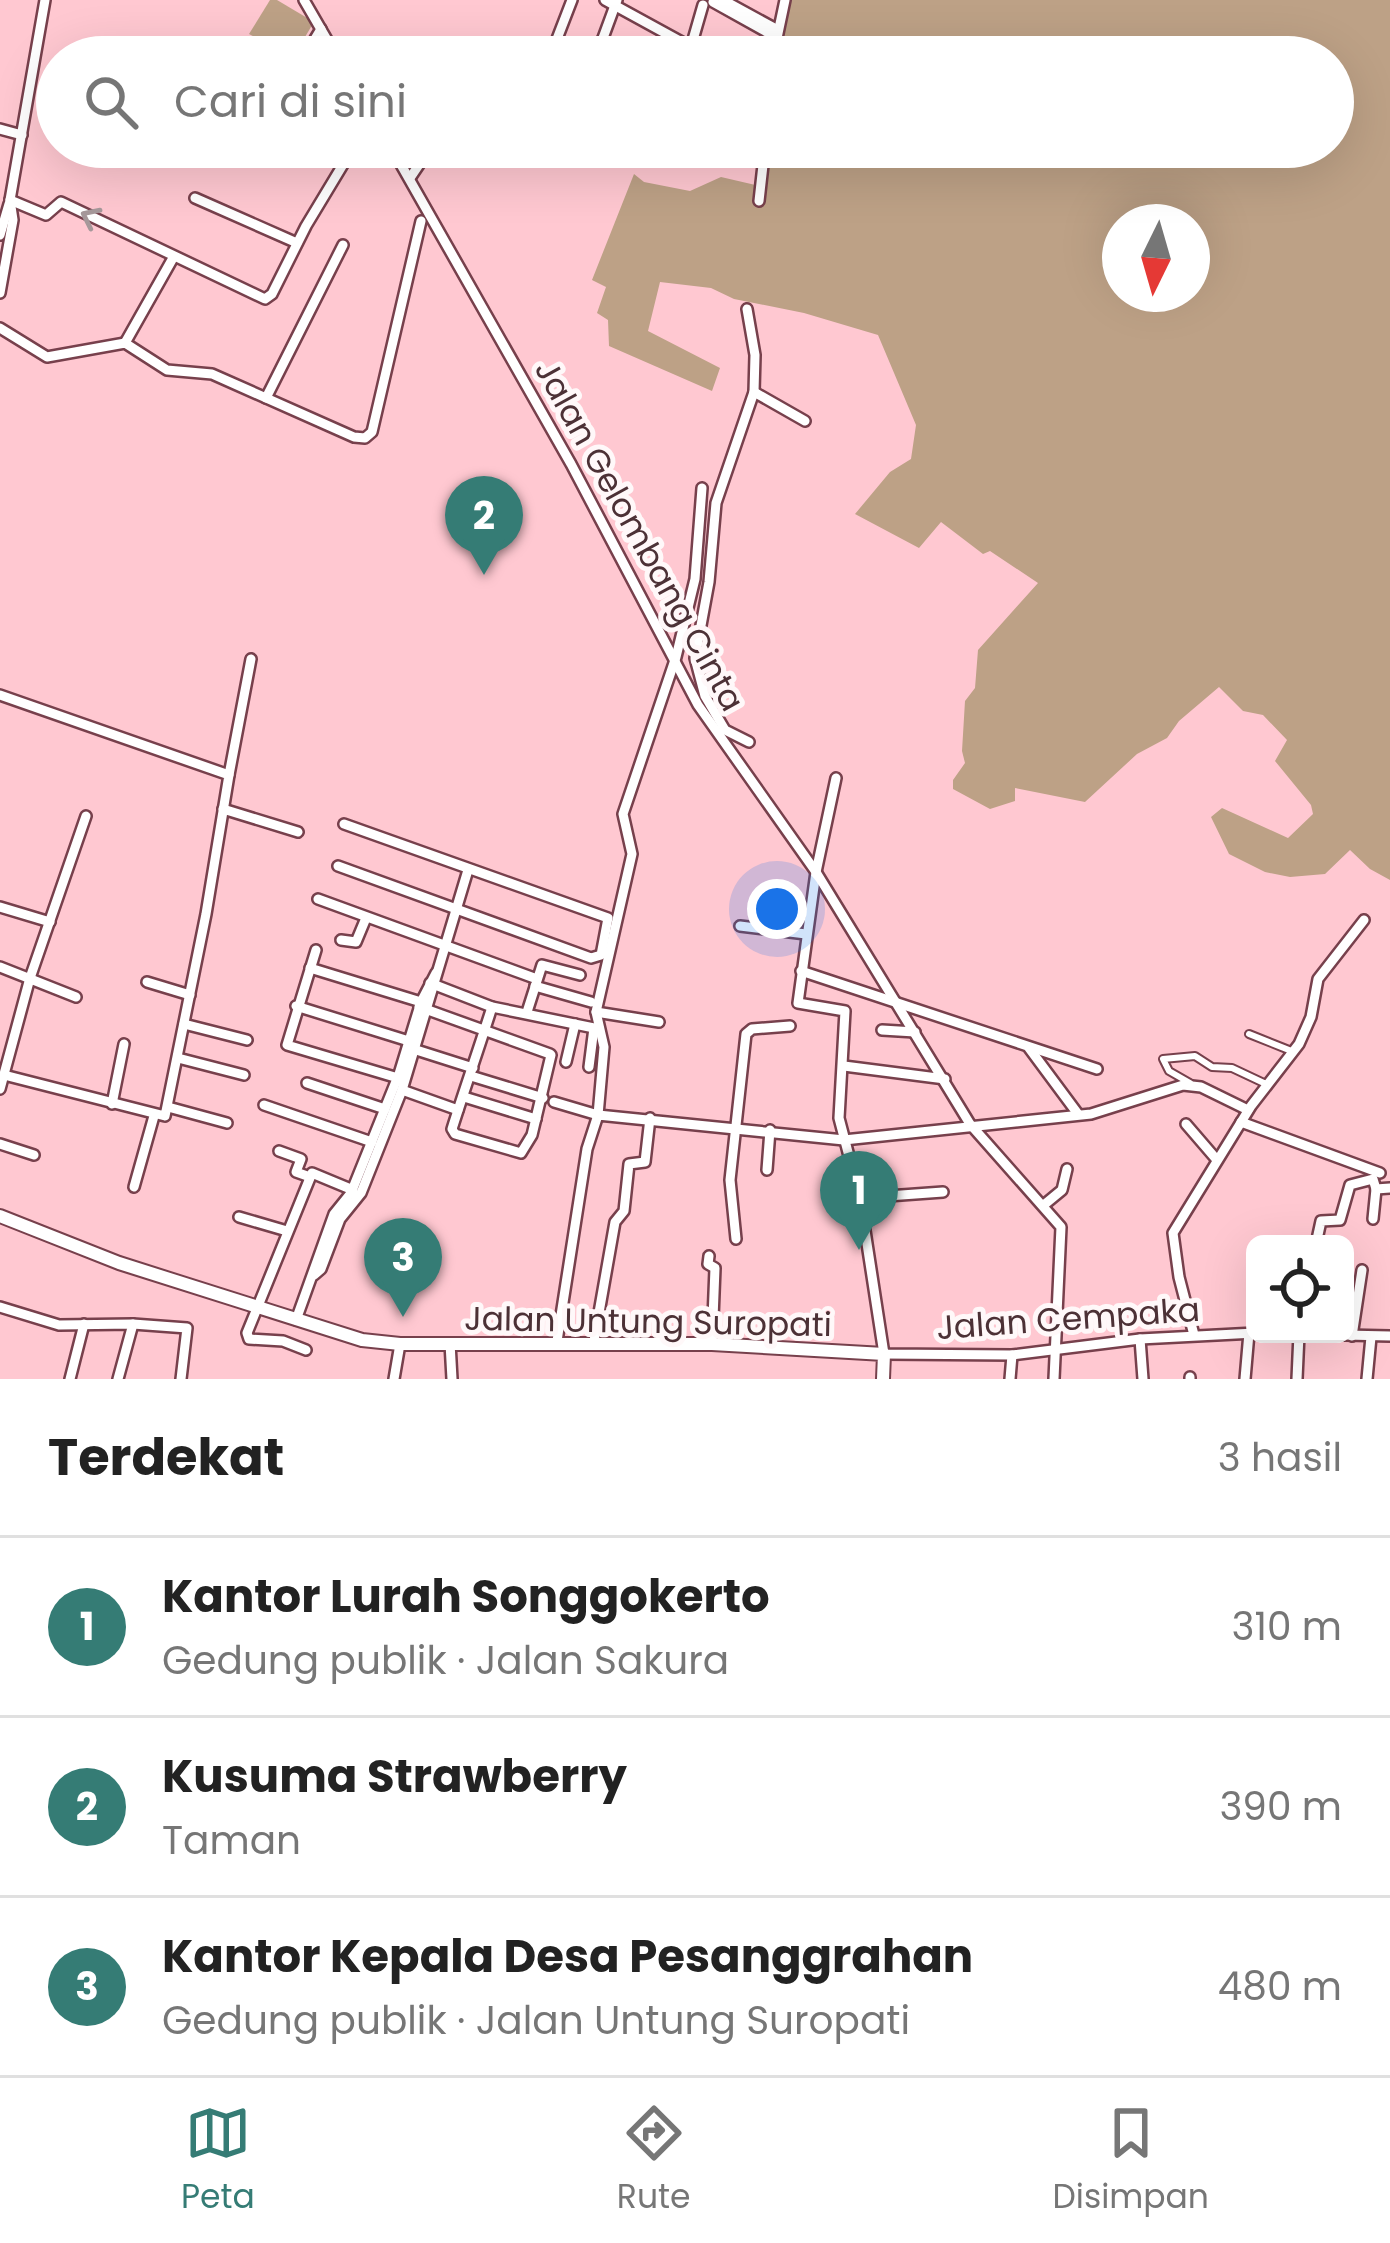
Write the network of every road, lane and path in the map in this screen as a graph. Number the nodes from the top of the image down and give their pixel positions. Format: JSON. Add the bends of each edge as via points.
{"nodes":[{"id":1,"x":45,"y":0,"type":"edge"},
{"id":2,"x":304,"y":0,"type":"edge"},
{"id":3,"x":572,"y":0,"type":"edge"},
{"id":4,"x":785,"y":0,"type":"edge"},
{"id":5,"x":710,"y":1,"type":"edge"},
{"id":6,"x":612,"y":2,"type":"edge"},
{"id":7,"x":321,"y":29,"type":"junction"},
{"id":8,"x":775,"y":32,"type":"junction"},
{"id":9,"x":39,"y":36,"type":"edge"},
{"id":10,"x":317,"y":36,"type":"edge"},
{"id":11,"x":325,"y":36,"type":"edge"},
{"id":12,"x":558,"y":36,"type":"edge"},
{"id":13,"x":602,"y":36,"type":"edge"},
{"id":14,"x":664,"y":36,"type":"edge"},
{"id":15,"x":696,"y":36,"type":"edge"},
{"id":16,"x":775,"y":36,"type":"edge"},
{"id":17,"x":36,"y":53,"type":"edge"},
{"id":18,"x":0,"y":129,"type":"edge"},
{"id":19,"x":22,"y":135,"type":"junction"},
{"id":20,"x":340,"y":168,"type":"edge"},
{"id":21,"x":404,"y":168,"type":"edge"},
{"id":22,"x":417,"y":168,"type":"edge"},
{"id":23,"x":760,"y":168,"type":"edge"},
{"id":24,"x":410,"y":178,"type":"junction"},
{"id":25,"x":195,"y":197,"type":"dead end"},
{"id":26,"x":759,"y":201,"type":"dead end"},
{"id":27,"x":9,"y":202,"type":"junction"},
{"id":28,"x":421,"y":220,"type":"dead end"},
{"id":29,"x":1,"y":221,"type":"edge"},
{"id":30,"x":0,"y":235,"type":"edge"},
{"id":31,"x":297,"y":243,"type":"junction"},
{"id":32,"x":344,"y":245,"type":"dead end"},
{"id":33,"x":173,"y":258,"type":"junction"},
{"id":34,"x":0,"y":293,"type":"edge"},
{"id":35,"x":747,"y":309,"type":"dead end"},
{"id":36,"x":0,"y":328,"type":"edge"},
{"id":37,"x":125,"y":343,"type":"junction"},
{"id":38,"x":754,"y":392,"type":"junction"},
{"id":39,"x":266,"y":398,"type":"junction"},
{"id":40,"x":805,"y":421,"type":"dead end"},
{"id":41,"x":702,"y":488,"type":"dead end"},
{"id":42,"x":676,"y":657,"type":"junction"},
{"id":43,"x":251,"y":658,"type":"dead end"},
{"id":44,"x":0,"y":695,"type":"edge"},
{"id":45,"x":749,"y":742,"type":"dead end"},
{"id":46,"x":229,"y":777,"type":"junction"},
{"id":47,"x":836,"y":778,"type":"dead end"},
{"id":48,"x":224,"y":809,"type":"junction"},
{"id":49,"x":86,"y":816,"type":"dead end"},
{"id":50,"x":344,"y":824,"type":"dead end"},
{"id":51,"x":298,"y":832,"type":"dead end"},
{"id":52,"x":338,"y":866,"type":"dead end"},
{"id":53,"x":468,"y":870,"type":"junction"},
{"id":54,"x":816,"y":872,"type":"junction"},
{"id":55,"x":318,"y":899,"type":"dead end"},
{"id":56,"x":0,"y":907,"type":"edge"},
{"id":57,"x":455,"y":910,"type":"junction"},
{"id":58,"x":366,"y":918,"type":"junction"},
{"id":59,"x":1364,"y":920,"type":"dead end"},
{"id":60,"x":50,"y":922,"type":"junction"},
{"id":61,"x":740,"y":926,"type":"dead end"},
{"id":62,"x":806,"y":934,"type":"junction"},
{"id":63,"x":341,"y":940,"type":"dead end"},
{"id":64,"x":443,"y":947,"type":"junction"},
{"id":65,"x":316,"y":950,"type":"dead end"},
{"id":66,"x":0,"y":967,"type":"edge"},
{"id":67,"x":310,"y":968,"type":"junction"},
{"id":68,"x":801,"y":971,"type":"junction"},
{"id":69,"x":580,"y":975,"type":"dead end"},
{"id":70,"x":30,"y":978,"type":"junction"},
{"id":71,"x":434,"y":980,"type":"junction"},
{"id":72,"x":147,"y":982,"type":"dead end"},
{"id":73,"x":536,"y":982,"type":"junction"},
{"id":74,"x":190,"y":994,"type":"junction"},
{"id":75,"x":76,"y":997,"type":"dead end"},
{"id":76,"x":894,"y":1002,"type":"junction"},
{"id":77,"x":296,"y":1006,"type":"junction"},
{"id":78,"x":422,"y":1006,"type":"junction"},
{"id":79,"x":492,"y":1007,"type":"junction"},
{"id":80,"x":594,"y":1007,"type":"junction"},
{"id":81,"x":527,"y":1012,"type":"junction"},
{"id":82,"x":659,"y":1022,"type":"dead end"},
{"id":83,"x":184,"y":1024,"type":"junction"},
{"id":84,"x":575,"y":1024,"type":"junction"},
{"id":85,"x":0,"y":1026,"type":"edge"},
{"id":86,"x":790,"y":1026,"type":"dead end"},
{"id":87,"x":484,"y":1030,"type":"junction"},
{"id":88,"x":882,"y":1030,"type":"dead end"},
{"id":89,"x":16,"y":1031,"type":"junction"},
{"id":90,"x":915,"y":1032,"type":"junction"},
{"id":91,"x":1249,"y":1034,"type":"dead end"},
{"id":92,"x":247,"y":1040,"type":"dead end"},
{"id":93,"x":124,"y":1044,"type":"dead end"},
{"id":94,"x":412,"y":1045,"type":"junction"},
{"id":95,"x":1029,"y":1048,"type":"junction"},
{"id":96,"x":1294,"y":1052,"type":"junction"},
{"id":97,"x":178,"y":1058,"type":"junction"},
{"id":98,"x":566,"y":1062,"type":"dead end"},
{"id":99,"x":844,"y":1066,"type":"junction"},
{"id":100,"x":589,"y":1067,"type":"dead end"},
{"id":101,"x":1097,"y":1070,"type":"dead end"},
{"id":102,"x":472,"y":1072,"type":"junction"},
{"id":103,"x":4,"y":1075,"type":"junction"},
{"id":104,"x":244,"y":1075,"type":"dead end"},
{"id":105,"x":945,"y":1079,"type":"junction"},
{"id":106,"x":307,"y":1084,"type":"dead end"},
{"id":107,"x":400,"y":1084,"type":"junction"},
{"id":108,"x":1268,"y":1084,"type":"junction"},
{"id":109,"x":1193,"y":1085,"type":"junction"},
{"id":110,"x":0,"y":1089,"type":"edge"},
{"id":111,"x":464,"y":1097,"type":"junction"},
{"id":112,"x":548,"y":1100,"type":"junction"},
{"id":113,"x":112,"y":1104,"type":"junction"},
{"id":114,"x":264,"y":1105,"type":"dead end"},
{"id":115,"x":168,"y":1107,"type":"junction"},
{"id":116,"x":458,"y":1110,"type":"junction"},
{"id":117,"x":1248,"y":1110,"type":"junction"},
{"id":118,"x":387,"y":1112,"type":"junction"},
{"id":119,"x":1078,"y":1114,"type":"junction"},
{"id":120,"x":598,"y":1115,"type":"junction"},
{"id":121,"x":154,"y":1116,"type":"junction"},
{"id":122,"x":650,"y":1118,"type":"junction"},
{"id":123,"x":536,"y":1119,"type":"junction"},
{"id":124,"x":1240,"y":1122,"type":"junction"},
{"id":125,"x":227,"y":1123,"type":"dead end"},
{"id":126,"x":970,"y":1124,"type":"junction"},
{"id":127,"x":1186,"y":1124,"type":"dead end"},
{"id":128,"x":736,"y":1126,"type":"junction"},
{"id":129,"x":770,"y":1130,"type":"junction"},
{"id":130,"x":844,"y":1140,"type":"junction"},
{"id":131,"x":372,"y":1142,"type":"junction"},
{"id":132,"x":0,"y":1144,"type":"edge"},
{"id":133,"x":279,"y":1151,"type":"dead end"},
{"id":134,"x":34,"y":1156,"type":"dead end"},
{"id":135,"x":1390,"y":1157,"type":"edge"},
{"id":136,"x":1217,"y":1160,"type":"junction"},
{"id":137,"x":1067,"y":1169,"type":"dead end"},
{"id":138,"x":767,"y":1170,"type":"dead end"},
{"id":139,"x":310,"y":1178,"type":"junction"},
{"id":140,"x":1376,"y":1180,"type":"junction"},
{"id":141,"x":134,"y":1187,"type":"dead end"},
{"id":142,"x":1390,"y":1188,"type":"edge"},
{"id":143,"x":356,"y":1191,"type":"junction"},
{"id":144,"x":943,"y":1192,"type":"dead end"},
{"id":145,"x":860,"y":1198,"type":"junction"},
{"id":146,"x":1045,"y":1204,"type":"junction"},
{"id":147,"x":0,"y":1216,"type":"edge"},
{"id":148,"x":239,"y":1217,"type":"dead end"},
{"id":149,"x":1372,"y":1219,"type":"dead end"},
{"id":150,"x":287,"y":1231,"type":"junction"},
{"id":151,"x":1318,"y":1235,"type":"edge"},
{"id":152,"x":736,"y":1239,"type":"dead end"},
{"id":153,"x":709,"y":1256,"type":"dead end"},
{"id":154,"x":1362,"y":1270,"type":"dead end"},
{"id":155,"x":0,"y":1307,"type":"edge"},
{"id":156,"x":256,"y":1308,"type":"junction"},
{"id":157,"x":296,"y":1320,"type":"junction"},
{"id":158,"x":1354,"y":1323,"type":"edge"},
{"id":159,"x":84,"y":1324,"type":"junction"},
{"id":160,"x":133,"y":1324,"type":"junction"},
{"id":161,"x":1246,"y":1333,"type":"edge"},
{"id":162,"x":1194,"y":1335,"type":"junction"},
{"id":163,"x":1354,"y":1336,"type":"edge"},
{"id":164,"x":1390,"y":1336,"type":"edge"},
{"id":165,"x":1371,"y":1337,"type":"junction"},
{"id":166,"x":1139,"y":1339,"type":"junction"},
{"id":167,"x":557,"y":1341,"type":"junction"},
{"id":168,"x":594,"y":1341,"type":"junction"},
{"id":169,"x":450,"y":1343,"type":"junction"},
{"id":170,"x":1250,"y":1343,"type":"edge"},
{"id":171,"x":1299,"y":1343,"type":"edge"},
{"id":172,"x":400,"y":1344,"type":"junction"},
{"id":173,"x":712,"y":1344,"type":"junction"},
{"id":174,"x":306,"y":1350,"type":"dead end"},
{"id":175,"x":1054,"y":1352,"type":"junction"},
{"id":176,"x":884,"y":1354,"type":"junction"},
{"id":177,"x":1012,"y":1355,"type":"junction"},
{"id":178,"x":70,"y":1379,"type":"edge"},
{"id":179,"x":118,"y":1379,"type":"edge"},
{"id":180,"x":181,"y":1379,"type":"edge"},
{"id":181,"x":394,"y":1379,"type":"edge"},
{"id":182,"x":452,"y":1379,"type":"edge"},
{"id":183,"x":883,"y":1379,"type":"edge"},
{"id":184,"x":1010,"y":1379,"type":"edge"},
{"id":185,"x":1054,"y":1379,"type":"edge"},
{"id":186,"x":1143,"y":1379,"type":"edge"},
{"id":187,"x":1245,"y":1379,"type":"edge"},
{"id":188,"x":1297,"y":1379,"type":"edge"},
{"id":189,"x":1367,"y":1379,"type":"edge"}],
"edges":[{"from":1,"to":9,"type":"street"},
{"from":2,"to":7,"type":"street"},
{"from":3,"to":12,"type":"street"},
{"from":4,"to":8,"type":"street"},
{"from":5,"to":8,"type":"street"},
{"from":5,"to":15,"type":"street"},
{"from":6,"to":13,"type":"street"},
{"from":6,"to":14,"type":"street"},
{"from":7,"to":10,"type":"street"},
{"from":7,"to":11,"type":"street"},
{"from":8,"to":16,"type":"street"},
{"from":17,"to":19,"type":"street"},
{"from":18,"to":19,"type":"street"},
{"from":19,"to":27,"type":"street"},
{"from":20,"to":31,"type":"street"},
{"from":21,"to":24,"type":"street","name":"Jalan Gelombang Cinta"},
{"from":22,"to":24,"type":"street"},
{"from":23,"to":26,"type":"street"},
{"from":24,"to":42,"type":"street","name":"Jalan Gelombang Cinta"},
{"from":25,"to":31,"type":"street"},
{"from":27,"to":29,"type":"street"},
{"from":33,"to":27,"type":"street","one_way":true,"via":[[61,202],[46,215]]},
{"from":27,"to":34,"type":"street"},
{"from":28,"to":39,"type":"street","via":[[370,435],[354,437]]},
{"from":29,"to":30,"type":"street"},
{"from":31,"to":33,"type":"street","via":[[265,299]]},
{"from":32,"to":39,"type":"street"},
{"from":33,"to":37,"type":"street"},
{"from":35,"to":38,"type":"street"},
{"from":36,"to":37,"type":"street","via":[[47,357]]},
{"from":37,"to":39,"type":"street","via":[[167,370],[212,374]]},
{"from":38,"to":40,"type":"street"},
{"from":38,"to":45,"type":"street","via":[[716,503],[694,658],[725,730]]},
{"from":41,"to":42,"type":"street","via":[[700,549]]},
{"from":42,"to":54,"type":"street","name":"Jalan Gelombang Cinta","via":[[706,718]]},
{"from":42,"to":80,"type":"street","via":[[623,814],[632,854]]},
{"from":43,"to":46,"type":"street"},
{"from":44,"to":46,"type":"street"},
{"from":46,"to":48,"type":"street"},
{"from":47,"to":54,"type":"street"},
{"from":48,"to":51,"type":"street"},
{"from":48,"to":74,"type":"street"},
{"from":49,"to":60,"type":"street"},
{"from":50,"to":53,"type":"street"},
{"from":52,"to":57,"type":"street"},
{"from":53,"to":57,"type":"street"},
{"from":53,"to":57,"type":"street","via":[[608,919],[601,955]]},
{"from":54,"to":62,"type":"street"},
{"from":54,"to":76,"type":"street","name":"Jalan Gelombang Cinta"},
{"from":55,"to":58,"type":"street"},
{"from":56,"to":60,"type":"street"},
{"from":57,"to":64,"type":"street"},
{"from":58,"to":63,"type":"street","via":[[356,942]]},
{"from":58,"to":64,"type":"street"},
{"from":59,"to":96,"type":"street","via":[[1318,979]]},
{"from":60,"to":70,"type":"street"},
{"from":61,"to":62,"type":"street"},
{"from":62,"to":68,"type":"street"},
{"from":64,"to":71,"type":"street"},
{"from":64,"to":73,"type":"street"},
{"from":65,"to":67,"type":"street"},
{"from":66,"to":70,"type":"street"},
{"from":67,"to":77,"type":"street"},
{"from":67,"to":78,"type":"street"},
{"from":68,"to":76,"type":"street"},
{"from":68,"to":99,"type":"street","via":[[800,1006],[845,1011]]},
{"from":69,"to":73,"type":"street","via":[[544,965]]},
{"from":70,"to":75,"type":"street"},
{"from":70,"to":89,"type":"street"},
{"from":71,"to":78,"type":"street"},
{"from":71,"to":79,"type":"street"},
{"from":72,"to":74,"type":"street"},
{"from":73,"to":80,"type":"street"},
{"from":73,"to":81,"type":"street"},
{"from":74,"to":83,"type":"street"},
{"from":76,"to":90,"type":"street","name":"Jalan Gelombang Cinta"},
{"from":76,"to":95,"type":"street"},
{"from":77,"to":94,"type":"street"},
{"from":77,"to":107,"type":"street","via":[[286,1045]]},
{"from":78,"to":87,"type":"street"},
{"from":78,"to":94,"type":"street"},
{"from":79,"to":81,"type":"street"},
{"from":79,"to":87,"type":"street"},
{"from":80,"to":82,"type":"street"},
{"from":80,"to":120,"type":"street","via":[[604,1048]]},
{"from":81,"to":84,"type":"street"},
{"from":83,"to":92,"type":"street"},
{"from":83,"to":97,"type":"street"},
{"from":84,"to":98,"type":"street"},
{"from":84,"to":100,"type":"street","via":[[596,1030]]},
{"from":85,"to":89,"type":"street"},
{"from":86,"to":128,"type":"street","via":[[747,1032]]},
{"from":87,"to":102,"type":"street"},
{"from":87,"to":112,"type":"street","via":[[551,1055]]},
{"from":88,"to":90,"type":"street"},
{"from":89,"to":103,"type":"street"},
{"from":90,"to":105,"type":"street","name":"Jalan Gelombang Cinta"},
{"from":91,"to":96,"type":"street"},
{"from":93,"to":113,"type":"street"},
{"from":94,"to":102,"type":"street"},
{"from":94,"to":107,"type":"street"},
{"from":95,"to":101,"type":"street"},
{"from":95,"to":119,"type":"street"},
{"from":96,"to":108,"type":"street"},
{"from":97,"to":104,"type":"street"},
{"from":97,"to":115,"type":"street"},
{"from":99,"to":105,"type":"street"},
{"from":99,"to":130,"type":"street"},
{"from":102,"to":111,"type":"street"},
{"from":102,"to":112,"type":"street"},
{"from":103,"to":110,"type":"street"},
{"from":103,"to":113,"type":"street"},
{"from":105,"to":126,"type":"street","name":"Jalan Gelombang Cinta"},
{"from":106,"to":118,"type":"street"},
{"from":107,"to":116,"type":"street"},
{"from":107,"to":118,"type":"street"},
{"from":108,"to":109,"type":"street","via":[[1196,1056],[1163,1058]]},
{"from":108,"to":117,"type":"street"},
{"from":109,"to":117,"type":"street"},
{"from":109,"to":119,"type":"street"},
{"from":111,"to":116,"type":"street"},
{"from":111,"to":123,"type":"street"},
{"from":112,"to":120,"type":"street"},
{"from":112,"to":123,"type":"street"},
{"from":113,"to":121,"type":"street"},
{"from":114,"to":131,"type":"street"},
{"from":115,"to":121,"type":"street"},
{"from":115,"to":125,"type":"street"},
{"from":116,"to":123,"type":"street","via":[[455,1134],[521,1153]]},
{"from":117,"to":124,"type":"street"},
{"from":118,"to":131,"type":"street"},
{"from":118,"to":143,"type":"street"},
{"from":119,"to":126,"type":"street"},
{"from":120,"to":122,"type":"street"},
{"from":120,"to":167,"type":"street"},
{"from":121,"to":141,"type":"street"},
{"from":122,"to":128,"type":"street"},
{"from":122,"to":168,"type":"street","via":[[645,1162],[628,1164]]},
{"from":124,"to":136,"type":"street"},
{"from":124,"to":140,"type":"street"},
{"from":126,"to":130,"type":"street"},
{"from":126,"to":146,"type":"street","name":"Jalan Gelombang Cinta"},
{"from":127,"to":136,"type":"street"},
{"from":128,"to":129,"type":"street"},
{"from":128,"to":152,"type":"street"},
{"from":129,"to":130,"type":"street"},
{"from":129,"to":138,"type":"street"},
{"from":130,"to":145,"type":"street"},
{"from":131,"to":143,"type":"street"},
{"from":132,"to":134,"type":"street"},
{"from":133,"to":139,"type":"street","via":[[301,1159],[296,1172]]},
{"from":135,"to":140,"type":"street"},
{"from":136,"to":162,"type":"street","via":[[1171,1240]]},
{"from":137,"to":146,"type":"street","via":[[1062,1190]]},
{"from":139,"to":143,"type":"street"},
{"from":139,"to":150,"type":"street"},
{"from":140,"to":142,"type":"street"},
{"from":140,"to":149,"type":"street"},
{"from":140,"to":151,"type":"street","via":[[1350,1185],[1341,1219],[1321,1222]]},
{"from":143,"to":157,"type":"street"},
{"from":144,"to":145,"type":"street"},
{"from":145,"to":176,"type":"street"},
{"from":146,"to":175,"type":"street","name":"Jalan Gelombang Cinta","via":[[1063,1236]]},
{"from":147,"to":156,"type":"main road","name":"Jalan Untung Suropati"},
{"from":148,"to":150,"type":"street"},
{"from":150,"to":156,"type":"street"},
{"from":153,"to":173,"type":"street"},
{"from":154,"to":158,"type":"street"},
{"from":155,"to":159,"type":"street","via":[[50,1324]]},
{"from":156,"to":157,"type":"main road","name":"Jalan Untung Suropati"},
{"from":156,"to":174,"type":"street","via":[[246,1337]]},
{"from":157,"to":172,"type":"main road","name":"Jalan Untung Suropati"},
{"from":159,"to":160,"type":"street"},
{"from":159,"to":178,"type":"street"},
{"from":160,"to":179,"type":"street"},
{"from":160,"to":180,"type":"street","via":[[187,1328]]},
{"from":161,"to":162,"type":"street","name":"Jalan Cempaka"},
{"from":162,"to":166,"type":"street","name":"Jalan Cempaka"},
{"from":163,"to":165,"type":"street"},
{"from":164,"to":165,"type":"street"},
{"from":165,"to":189,"type":"street"},
{"from":166,"to":175,"type":"street","name":"Jalan Cempaka"},
{"from":166,"to":186,"type":"street"},
{"from":167,"to":168,"type":"main road","name":"Jalan Untung Suropati"},
{"from":167,"to":169,"type":"main road","name":"Jalan Untung Suropati"},
{"from":168,"to":173,"type":"main road","name":"Jalan Untung Suropati"},
{"from":169,"to":172,"type":"main road","name":"Jalan Untung Suropati"},
{"from":169,"to":182,"type":"street"},
{"from":170,"to":187,"type":"street"},
{"from":171,"to":188,"type":"street"},
{"from":172,"to":181,"type":"street"},
{"from":173,"to":176,"type":"main road","name":"Jalan Untung Suropati"},
{"from":175,"to":177,"type":"street","name":"Jalan Cempaka"},
{"from":175,"to":185,"type":"street","name":"Jalan Gelombang Cinta"},
{"from":176,"to":177,"type":"street","name":"Jalan Cempaka"},
{"from":176,"to":183,"type":"main road"},
{"from":177,"to":184,"type":"street"}]}
